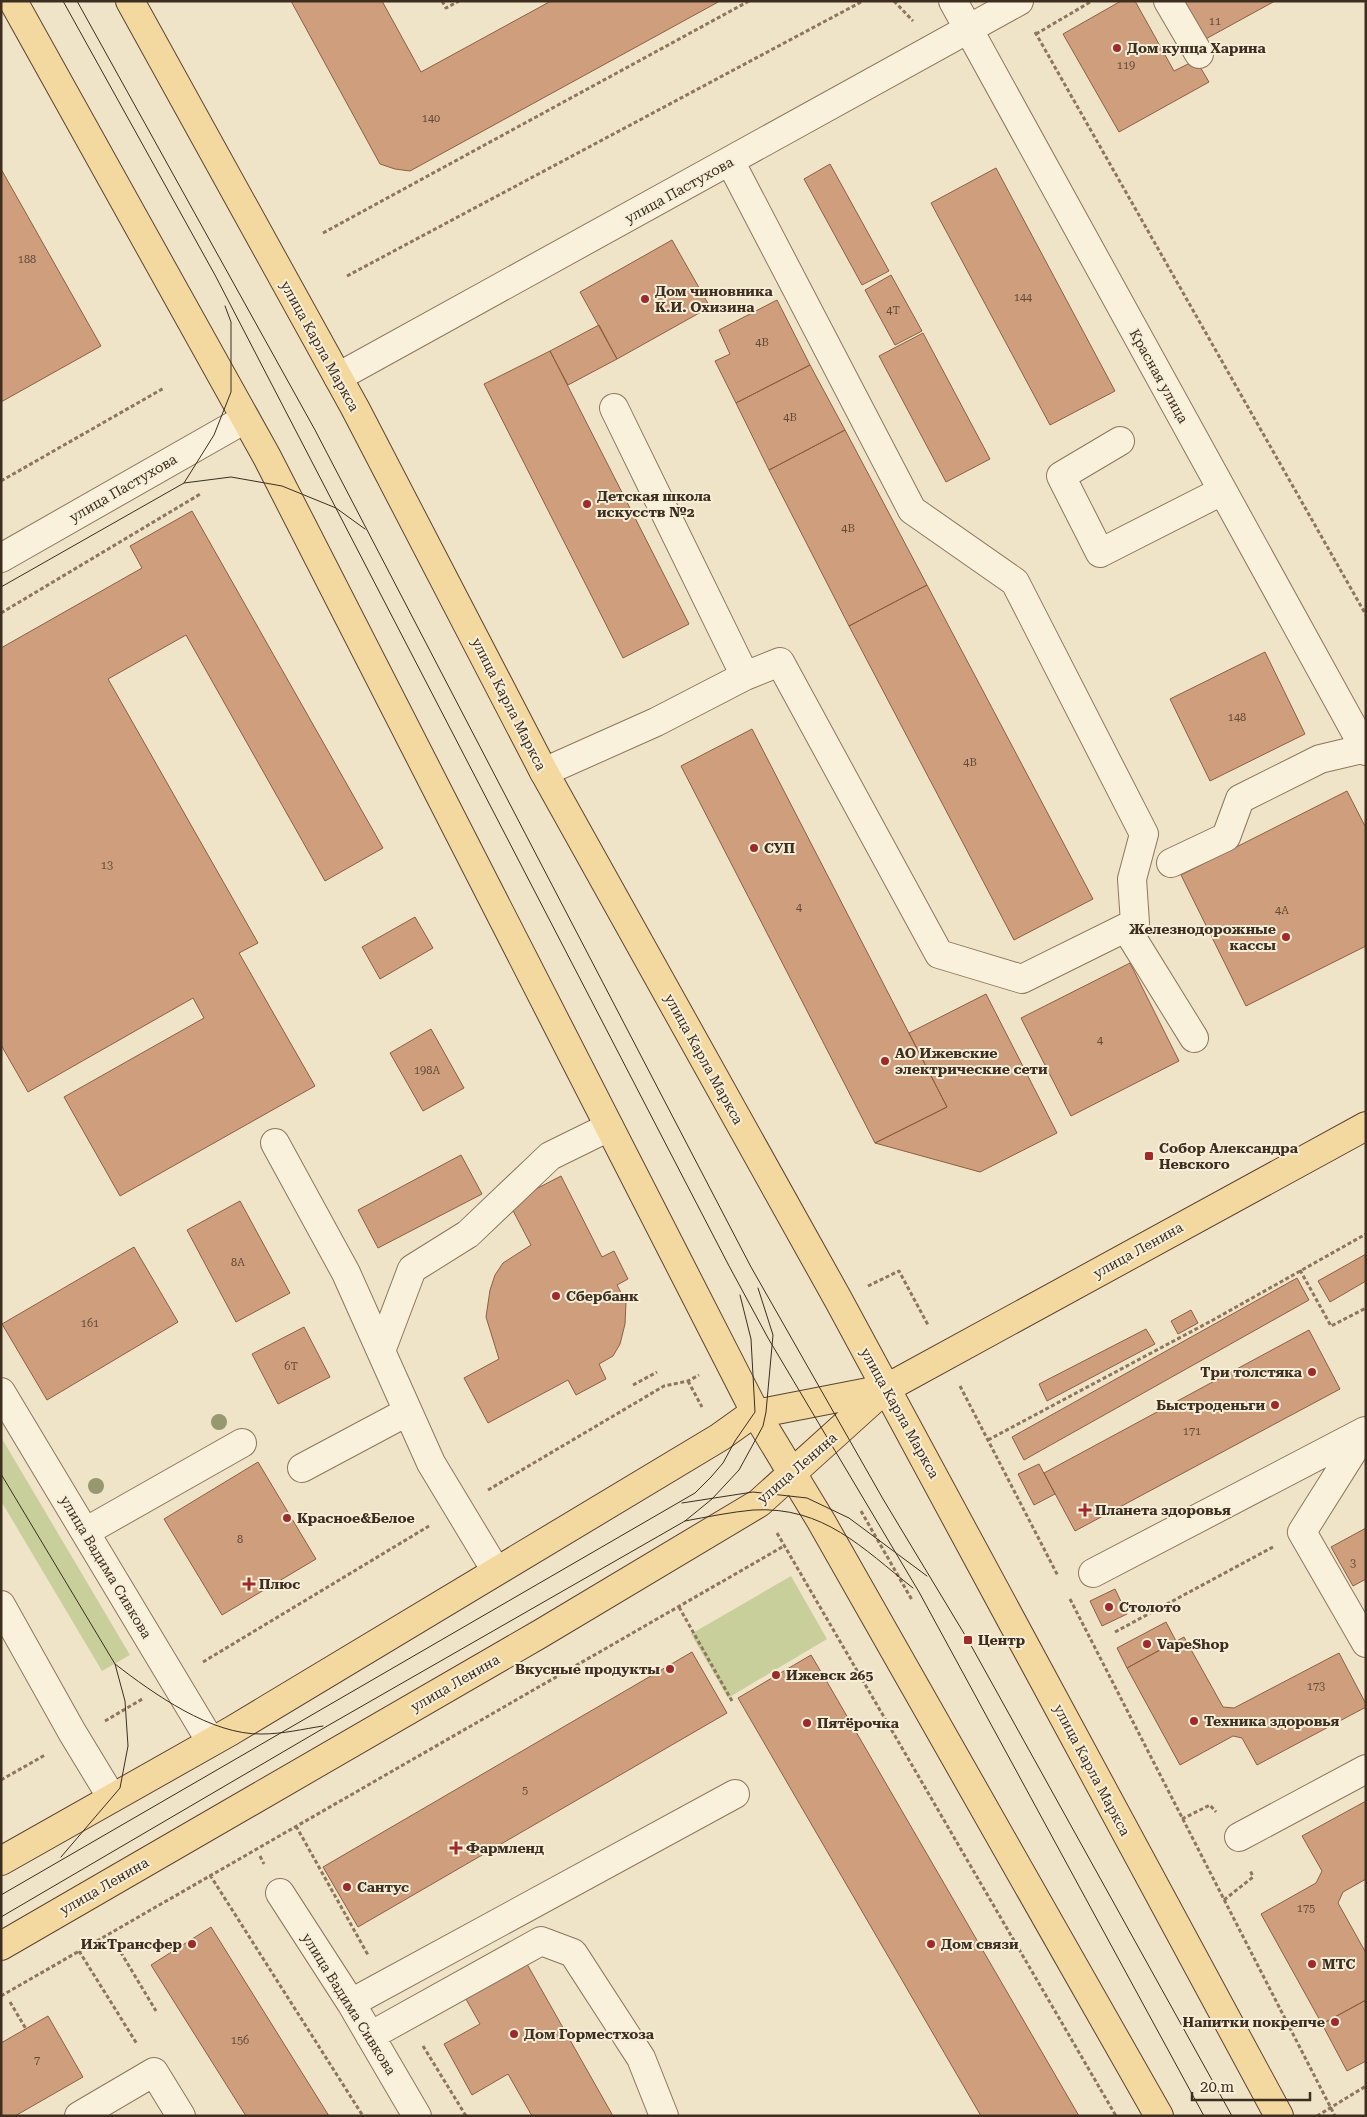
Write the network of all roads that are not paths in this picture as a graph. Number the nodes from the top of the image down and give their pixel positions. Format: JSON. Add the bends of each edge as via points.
{"nodes":[{"id":1,"x":13,"y":1,"type":"edge"},
{"id":2,"x":130,"y":1,"type":"edge"},
{"id":3,"x":953,"y":1,"type":"edge"},
{"id":4,"x":1168,"y":1,"type":"edge"},
{"id":5,"x":1017,"y":3,"type":"edge"},
{"id":6,"x":968,"y":30,"type":"junction"},
{"id":7,"x":1198,"y":54,"type":"dead end"},
{"id":8,"x":730,"y":161,"type":"junction"},
{"id":9,"x":338,"y":378,"type":"junction"},
{"id":10,"x":614,"y":408,"type":"dead end"},
{"id":11,"x":245,"y":419,"type":"junction"},
{"id":12,"x":1120,"y":442,"type":"dead end"},
{"id":13,"x":1222,"y":491,"type":"junction"},
{"id":14,"x":1,"y":558,"type":"edge"},
{"id":15,"x":744,"y":676,"type":"junction"},
{"id":16,"x":1365,"y":749,"type":"edge"},
{"id":17,"x":544,"y":772,"type":"junction"},
{"id":18,"x":1171,"y":863,"type":"dead end"},
{"id":19,"x":1126,"y":928,"type":"junction"},
{"id":20,"x":1194,"y":1038,"type":"dead end"},
{"id":21,"x":609,"y":1126,"type":"junction"},
{"id":22,"x":1366,"y":1126,"type":"edge"},
{"id":23,"x":275,"y":1143,"type":"dead end"},
{"id":24,"x":381,"y":1351,"type":"junction"},
{"id":25,"x":886,"y":1389,"type":"junction"},
{"id":26,"x":1,"y":1392,"type":"edge"},
{"id":27,"x":408,"y":1412,"type":"junction"},
{"id":28,"x":755,"y":1412,"type":"junction"},
{"id":29,"x":1365,"y":1431,"type":"edge"},
{"id":30,"x":242,"y":1443,"type":"dead end"},
{"id":31,"x":302,"y":1468,"type":"dead end"},
{"id":32,"x":791,"y":1474,"type":"junction"},
{"id":33,"x":85,"y":1532,"type":"junction"},
{"id":34,"x":496,"y":1571,"type":"junction"},
{"id":35,"x":1093,"y":1573,"type":"dead end"},
{"id":36,"x":2,"y":1607,"type":"edge"},
{"id":37,"x":1366,"y":1644,"type":"edge"},
{"id":38,"x":211,"y":1742,"type":"junction"},
{"id":39,"x":1366,"y":1769,"type":"edge"},
{"id":40,"x":735,"y":1794,"type":"dead end"},
{"id":41,"x":112,"y":1798,"type":"junction"},
{"id":42,"x":1239,"y":1837,"type":"dead end"},
{"id":43,"x":1,"y":1861,"type":"edge"},
{"id":44,"x":280,"y":1893,"type":"dead end"},
{"id":45,"x":1,"y":1946,"type":"edge"},
{"id":46,"x":351,"y":2002,"type":"junction"},
{"id":47,"x":370,"y":2036,"type":"junction"},
{"id":48,"x":79,"y":2116,"type":"edge"},
{"id":49,"x":180,"y":2116,"type":"edge"},
{"id":50,"x":417,"y":2116,"type":"edge"},
{"id":51,"x":664,"y":2116,"type":"edge"},
{"id":52,"x":1159,"y":2116,"type":"edge"},
{"id":53,"x":1279,"y":2116,"type":"edge"}],
"edges":[{"from":1,"to":11,"type":"main road"},
{"from":2,"to":9,"type":"main road","name":"улица Карла Маркса"},
{"from":3,"to":6,"type":"street","name":"Красная улица"},
{"from":4,"to":7,"type":"street"},
{"from":5,"to":6,"type":"street","name":"улица Пастухова"},
{"from":6,"to":8,"type":"street","name":"улица Пастухова"},
{"from":6,"to":13,"type":"street","name":"Красная улица"},
{"from":8,"to":9,"type":"street","name":"улица Пастухова"},
{"from":8,"to":19,"type":"street","via":[[912,510],[1015,582],[1144,834],[1132,879],[1135,924]]},
{"from":9,"to":17,"type":"main road","name":"улица Карла Маркса"},
{"from":10,"to":15,"type":"street"},
{"from":11,"to":14,"type":"street","name":"улица Пастухова"},
{"from":11,"to":21,"type":"main road"},
{"from":12,"to":13,"type":"street","via":[[1061,476],[1100,553]]},
{"from":13,"to":16,"type":"street","name":"Красная улица"},
{"from":15,"to":17,"type":"street","via":[[656,722]]},
{"from":15,"to":19,"type":"street","via":[[780,662],[939,954],[1022,979]]},
{"from":16,"to":18,"type":"street","via":[[1320,759],[1240,799],[1226,836]]},
{"from":17,"to":25,"type":"main road","name":"улица Карла Маркса"},
{"from":19,"to":20,"type":"street"},
{"from":21,"to":24,"type":"street","via":[[550,1156],[468,1234],[412,1269]]},
{"from":21,"to":28,"type":"main road"},
{"from":22,"to":25,"type":"main road","name":"улица Ленина"},
{"from":23,"to":24,"type":"street","via":[[346,1273]]},
{"from":24,"to":27,"type":"street"},
{"from":25,"to":28,"type":"main road","name":"улица Ленина"},
{"from":25,"to":32,"type":"main road","name":"улица Ленина"},
{"from":25,"to":53,"type":"main road","name":"улица Карла Маркса"},
{"from":26,"to":33,"type":"street","name":"улица Вадима Сивкова"},
{"from":27,"to":31,"type":"street"},
{"from":27,"to":34,"type":"street","via":[[431,1463]]},
{"from":28,"to":32,"type":"main road"},
{"from":28,"to":34,"type":"main road","name":"улица Ленина","via":[[720,1437]]},
{"from":29,"to":35,"type":"street"},
{"from":29,"to":37,"type":"street","via":[[1302,1532]]},
{"from":30,"to":33,"type":"street"},
{"from":32,"to":45,"type":"main road","name":"улица Ленина","via":[[759,1503]]},
{"from":32,"to":52,"type":"main road","via":[[824,1526]]},
{"from":33,"to":38,"type":"street","name":"улица Вадима Сивкова"},
{"from":34,"to":38,"type":"main road","name":"улица Ленина"},
{"from":36,"to":41,"type":"street"},
{"from":38,"to":41,"type":"main road","name":"улица Ленина"},
{"from":39,"to":42,"type":"street"},
{"from":40,"to":46,"type":"street"},
{"from":41,"to":43,"type":"main road","name":"улица Ленина"},
{"from":44,"to":46,"type":"street","name":"улица Вадима Сивкова"},
{"from":46,"to":47,"type":"street","name":"улица Вадима Сивкова"},
{"from":47,"to":50,"type":"street","name":"улица Вадима Сивкова"},
{"from":47,"to":51,"type":"street","via":[[541,1940],[573,1953],[641,2058]]},
{"from":48,"to":49,"type":"street","via":[[154,2072]]}]}
